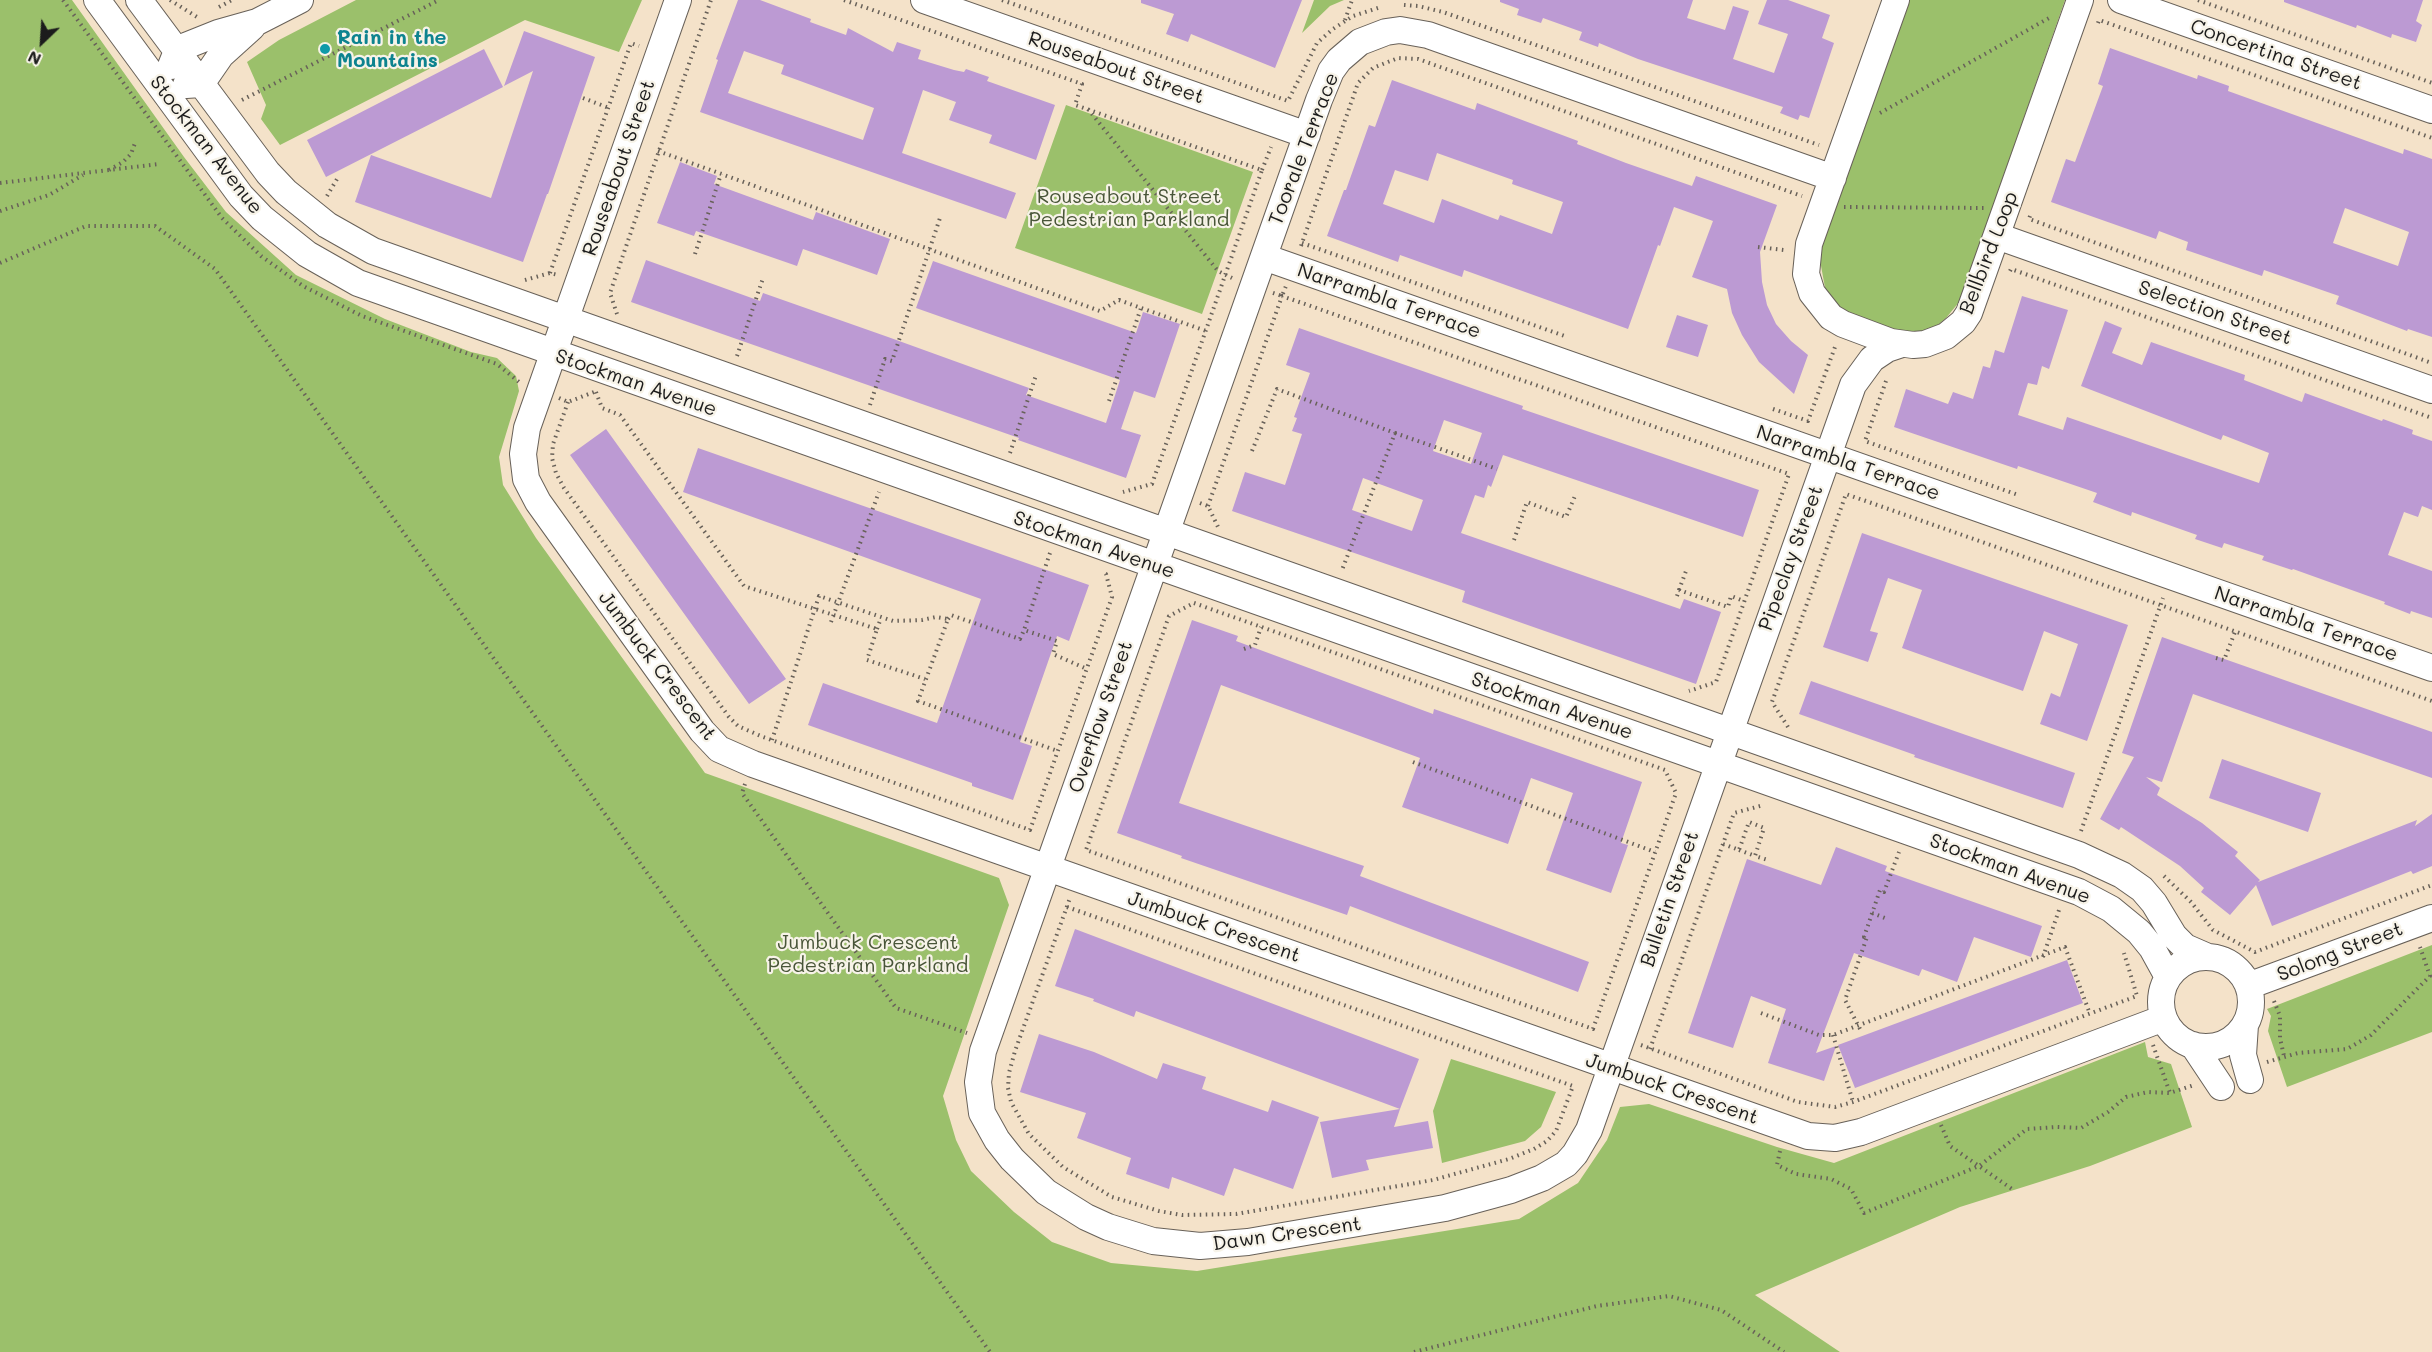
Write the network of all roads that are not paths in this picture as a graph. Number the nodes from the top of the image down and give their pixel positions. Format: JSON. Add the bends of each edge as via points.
{"nodes":[{"id":1,"x":97,"y":0,"type":"edge"},
{"id":2,"x":139,"y":0,"type":"edge"},
{"id":3,"x":300,"y":0,"type":"edge"},
{"id":4,"x":678,"y":0,"type":"edge"},
{"id":5,"x":924,"y":0,"type":"edge"},
{"id":6,"x":1896,"y":0,"type":"edge"},
{"id":7,"x":2080,"y":0,"type":"edge"},
{"id":8,"x":2121,"y":0,"type":"edge"},
{"id":9,"x":257,"y":22,"type":"junction"},
{"id":10,"x":177,"y":51,"type":"junction"},
{"id":11,"x":201,"y":84,"type":"junction"},
{"id":12,"x":161,"y":88,"type":"junction"},
{"id":13,"x":2432,"y":110,"type":"edge"},
{"id":14,"x":1307,"y":135,"type":"junction"},
{"id":15,"x":1822,"y":174,"type":"junction"},
{"id":16,"x":1997,"y":236,"type":"junction"},
{"id":17,"x":1264,"y":257,"type":"junction"},
{"id":18,"x":1833,"y":332,"type":"junction"},
{"id":19,"x":560,"y":337,"type":"junction"},
{"id":20,"x":1902,"y":344,"type":"junction"},
{"id":21,"x":1852,"y":385,"type":"junction"},
{"id":22,"x":2432,"y":390,"type":"edge"},
{"id":23,"x":1827,"y":456,"type":"junction"},
{"id":24,"x":1167,"y":532,"type":"junction"},
{"id":25,"x":1155,"y":566,"type":"junction"},
{"id":26,"x":2432,"y":668,"type":"edge"},
{"id":27,"x":1730,"y":731,"type":"junction"},
{"id":28,"x":1718,"y":765,"type":"junction"},
{"id":29,"x":1048,"y":868,"type":"junction"},
{"id":30,"x":2432,"y":918,"type":"edge"},
{"id":31,"x":2208,"y":957,"type":"junction"},
{"id":32,"x":2168,"y":977,"type":"junction"},
{"id":33,"x":2248,"y":986,"type":"junction"},
{"id":34,"x":2164,"y":1018,"type":"junction"},
{"id":35,"x":2246,"y":1025,"type":"junction"},
{"id":36,"x":2193,"y":1045,"type":"junction"},
{"id":37,"x":1611,"y":1067,"type":"junction"},
{"id":38,"x":2248,"y":1075,"type":"road end"},
{"id":39,"x":2219,"y":1083,"type":"road end"}],
"edges":[{"from":1,"to":12,"type":"street","name":"Stockman Avenue"},
{"from":2,"to":10,"type":"street","name":"Stockman Avenue"},
{"from":3,"to":9,"type":"street"},
{"from":4,"to":19,"type":"street","name":"Rouseabout Street"},
{"from":5,"to":14,"type":"street","name":"Rouseabout Street"},
{"from":6,"to":15,"type":"street","name":"Bellbird Loop","via":[[1854,116]]},
{"from":7,"to":16,"type":"street","name":"Bellbird Loop"},
{"from":8,"to":13,"type":"street","name":"Concertina Street"},
{"from":9,"to":10,"type":"street","via":[[209,36]]},
{"from":9,"to":11,"type":"street","via":[[221,54]]},
{"from":10,"to":11,"type":"street","name":"Stockman Avenue"},
{"from":10,"to":12,"type":"street"},
{"from":11,"to":12,"type":"street"},
{"from":11,"to":19,"type":"street","name":"Stockman Avenue","via":[[268,173],[327,225],[349,239]]},
{"from":12,"to":19,"type":"street","name":"Stockman Avenue","via":[[242,196],[262,218],[307,254],[385,294]]},
{"from":14,"to":15,"type":"street","name":"Toorale Terrace","via":[[1325,84],[1339,60],[1372,36],[1400,30],[1428,35]]},
{"from":14,"to":17,"type":"street","name":"Toorale Terrace"},
{"from":15,"to":18,"type":"street","name":"Bellbird Loop","via":[[1813,199],[1806,274]]},
{"from":16,"to":20,"type":"street","name":"Bellbird Loop","via":[[1963,322],[1935,341]]},
{"from":16,"to":22,"type":"street","name":"Selection Street"},
{"from":17,"to":23,"type":"street","name":"Narrambla Terrace"},
{"from":17,"to":24,"type":"street","name":"Toorale Terrace"},
{"from":18,"to":20,"type":"street","name":"Bellbird Loop"},
{"from":18,"to":21,"type":"street","name":"Pipeclay Street","via":[[1851,336]]},
{"from":19,"to":24,"type":"street","name":"Stockman Avenue"},
{"from":19,"to":25,"type":"street","name":"Stockman Avenue"},
{"from":19,"to":29,"type":"street","name":"Jumbuck Crescent","via":[[527,428],[522,454],[531,491],[702,731],[719,748],[753,764]]},
{"from":20,"to":21,"type":"street","name":"Pipeclay Street","via":[[1872,359]]},
{"from":21,"to":23,"type":"street","name":"Pipeclay Street"},
{"from":23,"to":26,"type":"street","name":"Narrambla Terrace"},
{"from":23,"to":27,"type":"street","name":"Pipeclay Street"},
{"from":24,"to":25,"type":"street","name":"Toorale Terrace"},
{"from":24,"to":27,"type":"street","name":"Stockman Avenue"},
{"from":25,"to":28,"type":"street","name":"Stockman Avenue"},
{"from":25,"to":29,"type":"street","name":"Overflow Street"},
{"from":27,"to":28,"type":"street","name":"Bulletin Street"},
{"from":27,"to":31,"type":"street","name":"Stockman Avenue","via":[[2101,864],[2142,889],[2174,936],[2185,947]]},
{"from":28,"to":32,"type":"street","name":"Stockman Avenue","via":[[2096,899],[2139,932]]},
{"from":28,"to":37,"type":"street","name":"Bulletin Street"},
{"from":29,"to":37,"type":"street","name":"Jumbuck Crescent"},
{"from":29,"to":37,"type":"street","name":"Dawn Crescent","via":[[987,1041],[978,1082],[982,1113],[997,1140],[1028,1176],[1066,1205],[1108,1227],[1153,1241],[1200,1246],[1248,1242],[1446,1208],[1511,1190],[1566,1164],[1583,1143]]},
{"from":30,"to":33,"type":"street","name":"Solong Street"},
{"from":31,"to":32,"type":"street","via":[[2186,963]]},
{"from":31,"to":33,"type":"street","via":[[2232,966]]},
{"from":32,"to":34,"type":"street","via":[[2161,1000]]},
{"from":33,"to":35,"type":"street","via":[[2251,999]]},
{"from":34,"to":36,"type":"street","via":[[2174,1034]]},
{"from":34,"to":37,"type":"street","name":"Jumbuck Crescent","via":[[1848,1136],[1821,1138],[1788,1130]]},
{"from":35,"to":36,"type":"street","via":[[2226,1043],[2214,1047]]},
{"from":35,"to":38,"type":"street","via":[[2243,1055]]},
{"from":36,"to":39,"type":"street"}]}
